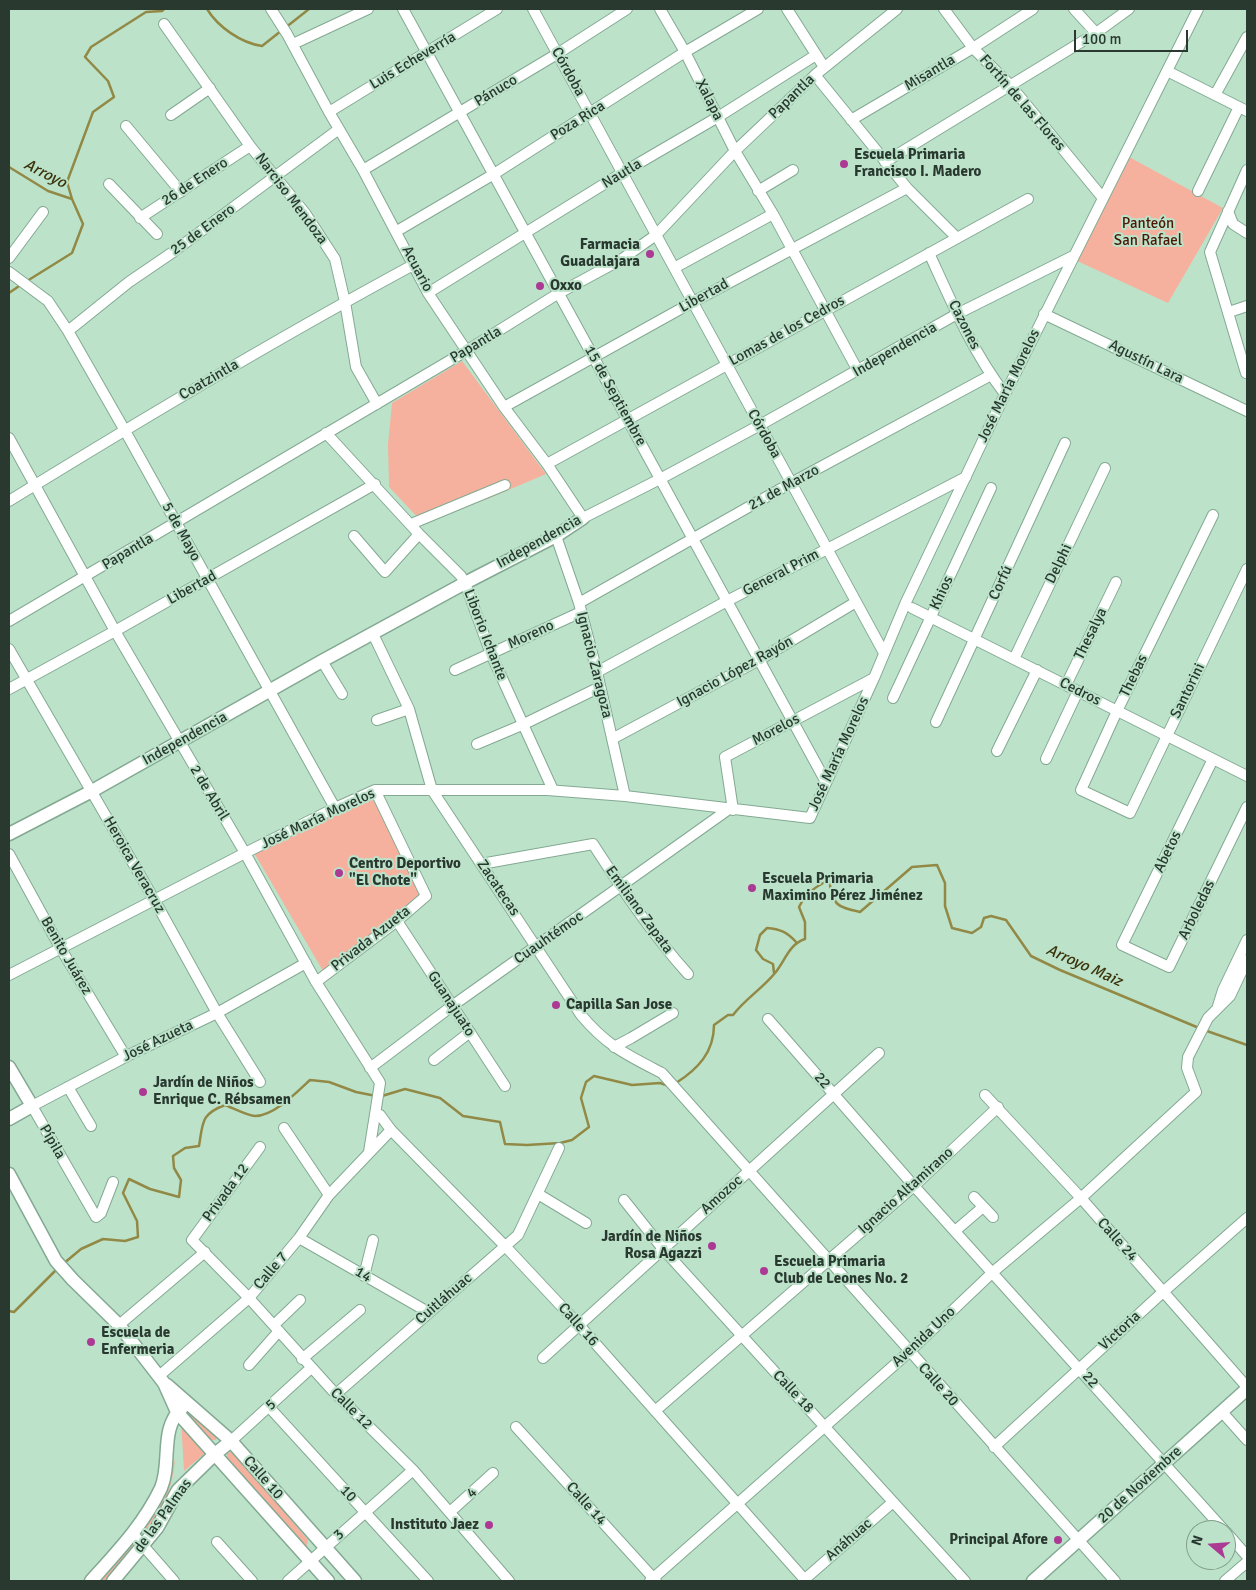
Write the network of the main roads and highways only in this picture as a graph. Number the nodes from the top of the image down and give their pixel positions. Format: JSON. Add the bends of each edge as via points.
{"nodes":[{"id":1,"x":583,"y":518,"type":"road end"},
{"id":2,"x":9,"y":834,"type":"edge"},
{"id":3,"x":9,"y":1066,"type":"edge"},
{"id":4,"x":32,"y":1106,"type":"joint"},
{"id":5,"x":9,"y":1119,"type":"edge"},
{"id":6,"x":9,"y":1174,"type":"edge"},
{"id":7,"x":162,"y":1380,"type":"junction"},
{"id":8,"x":1247,"y":1388,"type":"edge"},
{"id":9,"x":187,"y":1402,"type":"junction"},
{"id":10,"x":177,"y":1412,"type":"junction"},
{"id":11,"x":231,"y":1441,"type":"junction"},
{"id":12,"x":215,"y":1454,"type":"junction"},
{"id":13,"x":91,"y":1581,"type":"edge"},
{"id":14,"x":113,"y":1581,"type":"edge"},
{"id":15,"x":328,"y":1581,"type":"edge"},
{"id":16,"x":354,"y":1581,"type":"edge"},
{"id":17,"x":1033,"y":1581,"type":"edge"}],
"edges":[{"from":1,"to":2,"type":"main road","name":"Independencia","via":[[556,536]]},
{"from":3,"to":4,"type":"main road","name":"Pípila"},
{"from":4,"to":5,"type":"main road","name":"José Azueta"},
{"from":6,"to":7,"type":"main road","name":"Calle 10","via":[[56,1261],[119,1325]]},
{"from":7,"to":9,"type":"main road","name":"Calle 10"},
{"from":7,"to":10,"type":"main road","name":"Calle 10"},
{"from":8,"to":17,"type":"main road","name":"20 de Noviembre"},
{"from":9,"to":10,"type":"main road"},
{"from":9,"to":11,"type":"main road","name":"Calle 10"},
{"from":10,"to":12,"type":"main road","name":"Calle 10"},
{"from":10,"to":13,"type":"main road","name":"de las Palmas","via":[[169,1426],[162,1485],[153,1505]]},
{"from":11,"to":12,"type":"main road","name":"de las Palmas"},
{"from":11,"to":16,"type":"main road","name":"Calle 10"},
{"from":12,"to":14,"type":"main road","name":"de las Palmas","via":[[178,1490],[165,1516]]},
{"from":12,"to":15,"type":"main road","name":"Calle 10"}]}
